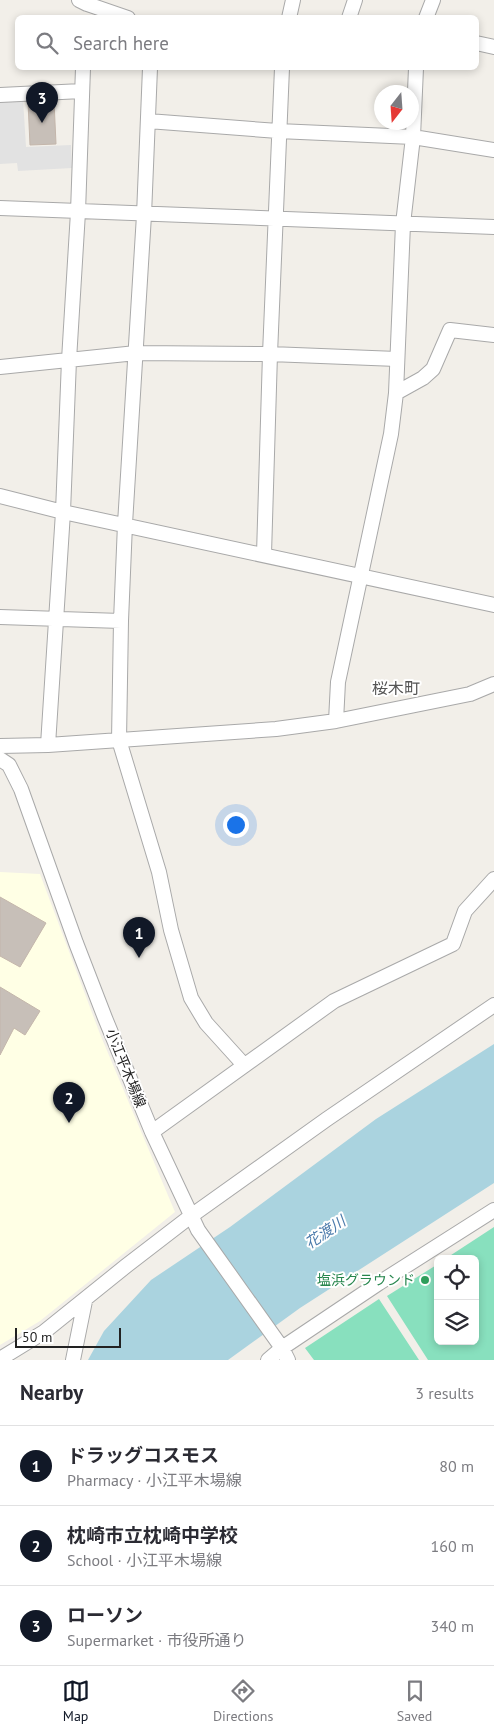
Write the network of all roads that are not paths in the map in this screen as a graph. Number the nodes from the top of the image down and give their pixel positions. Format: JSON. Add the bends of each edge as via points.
{"nodes":[{"id":1,"x":294,"y":0,"type":"edge"},
{"id":2,"x":355,"y":0,"type":"edge"},
{"id":3,"x":433,"y":0,"type":"edge"},
{"id":4,"x":84,"y":7,"type":"edge"},
{"id":5,"x":116,"y":15,"type":"edge"},
{"id":6,"x":289,"y":15,"type":"edge"},
{"id":7,"x":350,"y":15,"type":"edge"},
{"id":8,"x":427,"y":15,"type":"edge"},
{"id":9,"x":479,"y":44,"type":"edge"},
{"id":10,"x":494,"y":47,"type":"edge"},
{"id":11,"x":82,"y":70,"type":"edge"},
{"id":12,"x":150,"y":70,"type":"edge"},
{"id":13,"x":282,"y":70,"type":"edge"},
{"id":14,"x":416,"y":70,"type":"edge"},
{"id":15,"x":82,"y":91,"type":"junction"},
{"id":16,"x":0,"y":95,"type":"edge"},
{"id":17,"x":148,"y":121,"type":"junction"},
{"id":18,"x":278,"y":131,"type":"junction"},
{"id":19,"x":412,"y":138,"type":"junction"},
{"id":20,"x":494,"y":150,"type":"edge"},
{"id":21,"x":0,"y":208,"type":"edge"},
{"id":22,"x":78,"y":212,"type":"junction"},
{"id":23,"x":144,"y":215,"type":"junction"},
{"id":24,"x":276,"y":220,"type":"junction"},
{"id":25,"x":403,"y":224,"type":"junction"},
{"id":26,"x":494,"y":227,"type":"edge"},
{"id":27,"x":494,"y":334,"type":"edge"},
{"id":28,"x":136,"y":353,"type":"junction"},
{"id":29,"x":270,"y":354,"type":"junction"},
{"id":30,"x":397,"y":359,"type":"junction"},
{"id":31,"x":69,"y":360,"type":"junction"},
{"id":32,"x":0,"y":367,"type":"edge"},
{"id":33,"x":396,"y":393,"type":"junction"},
{"id":34,"x":0,"y":496,"type":"edge"},
{"id":35,"x":63,"y":512,"type":"junction"},
{"id":36,"x":125,"y":524,"type":"junction"},
{"id":37,"x":264,"y":554,"type":"junction"},
{"id":38,"x":362,"y":577,"type":"junction"},
{"id":39,"x":494,"y":605,"type":"edge"},
{"id":40,"x":0,"y":617,"type":"edge"},
{"id":41,"x":57,"y":620,"type":"junction"},
{"id":42,"x":121,"y":621,"type":"junction"},
{"id":43,"x":494,"y":684,"type":"edge"},
{"id":44,"x":336,"y":721,"type":"junction"},
{"id":45,"x":119,"y":740,"type":"junction"},
{"id":46,"x":48,"y":745,"type":"junction"},
{"id":47,"x":0,"y":746,"type":"edge"},
{"id":48,"x":0,"y":758,"type":"edge"},
{"id":49,"x":494,"y":879,"type":"edge"},
{"id":50,"x":494,"y":1005,"type":"edge"},
{"id":51,"x":244,"y":1065,"type":"junction"},
{"id":52,"x":152,"y":1132,"type":"junction"},
{"id":53,"x":494,"y":1210,"type":"edge"},
{"id":54,"x":191,"y":1216,"type":"junction"},
{"id":55,"x":85,"y":1300,"type":"junction"},
{"id":56,"x":285,"y":1354,"type":"edge"},
{"id":57,"x":0,"y":1359,"type":"edge"},
{"id":58,"x":73,"y":1360,"type":"edge"},
{"id":59,"x":268,"y":1360,"type":"edge"}],
"edges":[{"from":1,"to":6,"type":"street"},
{"from":2,"to":7,"type":"street"},
{"from":3,"to":8,"type":"street"},
{"from":4,"to":5,"type":"street"},
{"from":9,"to":10,"type":"street"},
{"from":11,"to":15,"type":"street"},
{"from":12,"to":17,"type":"street"},
{"from":13,"to":18,"type":"street"},
{"from":14,"to":19,"type":"street"},
{"from":15,"to":16,"type":"street"},
{"from":15,"to":22,"type":"street"},
{"from":17,"to":18,"type":"street"},
{"from":17,"to":23,"type":"street"},
{"from":18,"to":19,"type":"street"},
{"from":18,"to":24,"type":"street"},
{"from":19,"to":20,"type":"street"},
{"from":19,"to":25,"type":"street"},
{"from":21,"to":22,"type":"street"},
{"from":22,"to":23,"type":"street"},
{"from":22,"to":31,"type":"street"},
{"from":23,"to":24,"type":"street"},
{"from":23,"to":28,"type":"street"},
{"from":24,"to":25,"type":"street"},
{"from":24,"to":29,"type":"street"},
{"from":25,"to":26,"type":"street"},
{"from":25,"to":30,"type":"street"},
{"from":27,"to":33,"type":"street","via":[[450,330],[433,369]]},
{"from":28,"to":29,"type":"street"},
{"from":28,"to":31,"type":"street"},
{"from":28,"to":36,"type":"street"},
{"from":29,"to":30,"type":"street"},
{"from":29,"to":37,"type":"street"},
{"from":30,"to":33,"type":"street"},
{"from":31,"to":32,"type":"street"},
{"from":31,"to":35,"type":"street"},
{"from":33,"to":38,"type":"street","via":[[391,434]]},
{"from":34,"to":35,"type":"street"},
{"from":35,"to":36,"type":"street"},
{"from":35,"to":41,"type":"street"},
{"from":36,"to":37,"type":"street"},
{"from":36,"to":42,"type":"street"},
{"from":37,"to":38,"type":"street"},
{"from":38,"to":39,"type":"street"},
{"from":38,"to":44,"type":"street","via":[[338,682]]},
{"from":40,"to":41,"type":"street"},
{"from":41,"to":42,"type":"street"},
{"from":41,"to":46,"type":"street"},
{"from":42,"to":45,"type":"street"},
{"from":43,"to":44,"type":"street","via":[[470,694]]},
{"from":44,"to":45,"type":"street","via":[[276,729]]},
{"from":45,"to":46,"type":"street"},
{"from":45,"to":51,"type":"street","via":[[159,872],[170,930],[190,998],[206,1023]]},
{"from":46,"to":47,"type":"street"},
{"from":48,"to":52,"type":"street","name":"小江平木場線","via":[[9,765],[21,789],[76,943]]},
{"from":49,"to":51,"type":"street","via":[[465,911],[453,944],[334,1001]]},
{"from":50,"to":54,"type":"street"},
{"from":51,"to":52,"type":"street"},
{"from":52,"to":54,"type":"street","name":"小江平木場線"},
{"from":53,"to":56,"type":"street","via":[[379,1283]]},
{"from":54,"to":55,"type":"street"},
{"from":54,"to":56,"type":"street","name":"小江平木場線"},
{"from":55,"to":57,"type":"street","via":[[44,1332]]},
{"from":55,"to":58,"type":"street"},
{"from":56,"to":59,"type":"street"}]}
